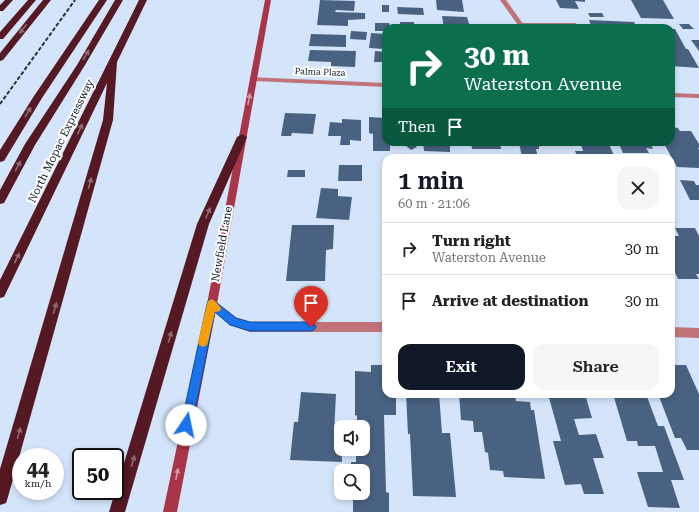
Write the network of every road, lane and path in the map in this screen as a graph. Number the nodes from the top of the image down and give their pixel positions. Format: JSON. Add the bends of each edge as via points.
{"nodes":[{"id":1,"x":9,"y":0,"type":"edge"},
{"id":2,"x":32,"y":0,"type":"edge"},
{"id":3,"x":47,"y":0,"type":"edge"},
{"id":4,"x":103,"y":0,"type":"edge"},
{"id":5,"x":119,"y":0,"type":"edge"},
{"id":6,"x":143,"y":0,"type":"edge"},
{"id":7,"x":268,"y":0,"type":"edge"},
{"id":8,"x":503,"y":0,"type":"edge"},
{"id":9,"x":0,"y":9,"type":"edge"},
{"id":10,"x":520,"y":24,"type":"edge"},
{"id":11,"x":0,"y":37,"type":"edge"},
{"id":12,"x":0,"y":58,"type":"edge"},
{"id":13,"x":113,"y":63,"type":"junction"},
{"id":14,"x":253,"y":79,"type":"junction"},
{"id":15,"x":382,"y":85,"type":"edge"},
{"id":16,"x":675,"y":95,"type":"edge"},
{"id":17,"x":699,"y":96,"type":"edge"},
{"id":18,"x":242,"y":137,"type":"junction"},
{"id":19,"x":0,"y":158,"type":"edge"},
{"id":20,"x":0,"y":200,"type":"edge"},
{"id":21,"x":0,"y":293,"type":"edge"},
{"id":22,"x":212,"y":304,"type":"junction"},
{"id":23,"x":382,"y":327,"type":"edge"},
{"id":24,"x":675,"y":332,"type":"edge"},
{"id":25,"x":699,"y":333,"type":"edge"},
{"id":26,"x":0,"y":497,"type":"edge"},
{"id":27,"x":117,"y":512,"type":"edge"},
{"id":28,"x":170,"y":512,"type":"edge"}],
"edges":[{"from":1,"to":9,"type":"highway"},
{"from":2,"to":11,"type":"highway"},
{"from":3,"to":12,"type":"highway","one_way":true},
{"from":19,"to":4,"type":"highway","one_way":true},
{"from":20,"to":5,"type":"highway","one_way":true,"via":[[30,144]]},
{"from":6,"to":13,"type":"highway","name":"North Mopac Expressway"},
{"from":7,"to":14,"type":"main road","name":"Newfield Lane"},
{"from":8,"to":10,"type":"street"},
{"from":21,"to":13,"type":"highway","name":"North Mopac Expressway","one_way":true},
{"from":26,"to":13,"type":"highway","one_way":true,"via":[[108,120]]},
{"from":14,"to":15,"type":"street","name":"Palma Plaza"},
{"from":18,"to":14,"type":"main road","name":"Newfield Lane","one_way":true},
{"from":16,"to":17,"type":"street"},
{"from":18,"to":22,"type":"main road","name":"Newfield Lane"},
{"from":27,"to":18,"type":"highway","one_way":true,"via":[[203,224]]},
{"from":22,"to":23,"type":"street","via":[[234,322],[250,327]]},
{"from":28,"to":22,"type":"main road","name":"Newfield Lane","one_way":true},
{"from":24,"to":25,"type":"street"}]}
